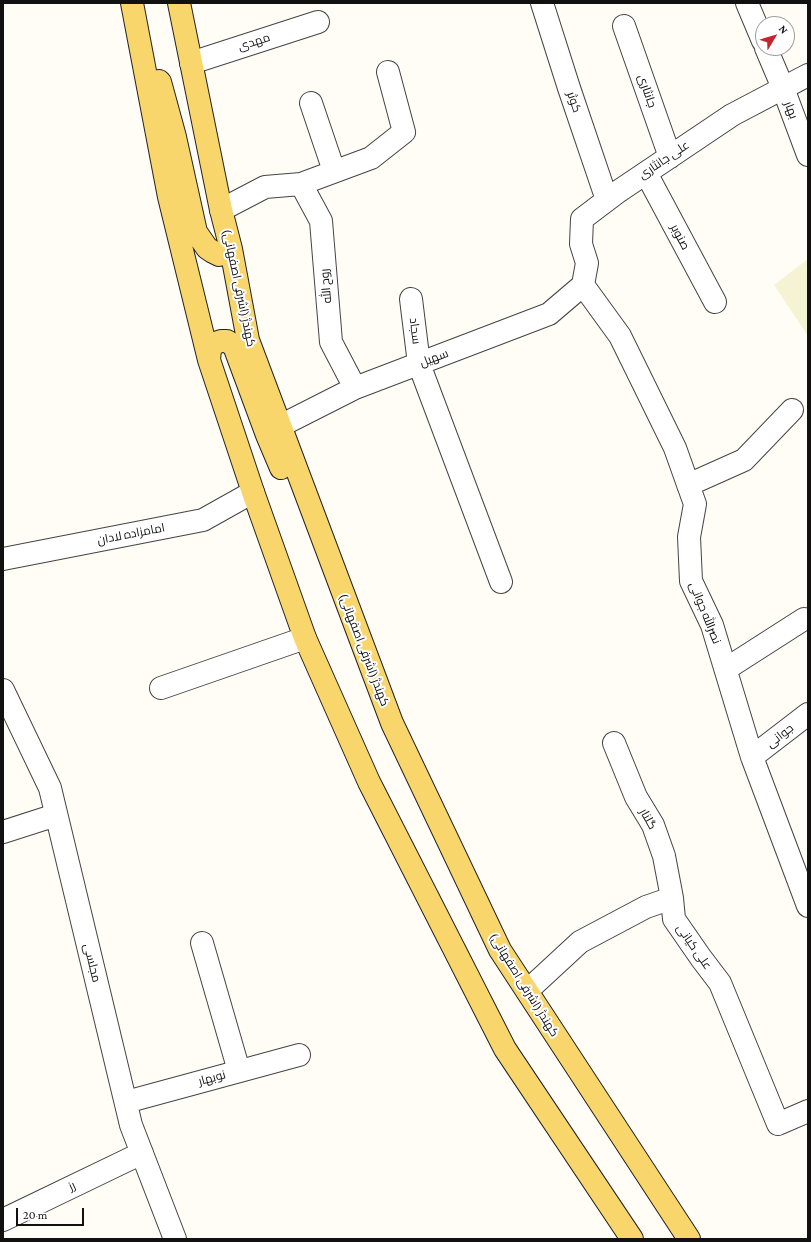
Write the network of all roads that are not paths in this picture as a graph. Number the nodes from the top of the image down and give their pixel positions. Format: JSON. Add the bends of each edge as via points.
{"nodes":[{"id":1,"x":132,"y":3,"type":"edge"},
{"id":2,"x":179,"y":3,"type":"edge"},
{"id":3,"x":542,"y":3,"type":"edge"},
{"id":4,"x":747,"y":3,"type":"edge"},
{"id":5,"x":318,"y":22,"type":"dead end"},
{"id":6,"x":755,"y":22,"type":"edge"},
{"id":7,"x":624,"y":26,"type":"dead end"},
{"id":8,"x":769,"y":56,"type":"edge"},
{"id":9,"x":191,"y":62,"type":"junction"},
{"id":10,"x":144,"y":69,"type":"junction"},
{"id":11,"x":388,"y":72,"type":"dead end"},
{"id":12,"x":808,"y":75,"type":"edge"},
{"id":13,"x":783,"y":88,"type":"junction"},
{"id":14,"x":311,"y":103,"type":"dead end"},
{"id":15,"x":808,"y":155,"type":"edge"},
{"id":16,"x":670,"y":157,"type":"junction"},
{"id":17,"x":334,"y":171,"type":"junction"},
{"id":18,"x":646,"y":173,"type":"junction"},
{"id":19,"x":301,"y":184,"type":"junction"},
{"id":20,"x":607,"y":200,"type":"junction"},
{"id":21,"x":221,"y":210,"type":"junction"},
{"id":22,"x":231,"y":249,"type":"junction"},
{"id":23,"x":583,"y":285,"type":"junction"},
{"id":24,"x":411,"y":299,"type":"dead end"},
{"id":25,"x":715,"y":302,"type":"dead end"},
{"id":26,"x":209,"y":360,"type":"junction"},
{"id":27,"x":419,"y":364,"type":"junction"},
{"id":28,"x":355,"y":388,"type":"junction"},
{"id":29,"x":792,"y":410,"type":"dead end"},
{"id":30,"x":280,"y":426,"type":"junction"},
{"id":31,"x":688,"y":485,"type":"junction"},
{"id":32,"x":253,"y":492,"type":"junction"},
{"id":33,"x":309,"y":503,"type":"junction"},
{"id":34,"x":3,"y":559,"type":"edge"},
{"id":35,"x":501,"y":582,"type":"dead end"},
{"id":36,"x":804,"y":619,"type":"dead end"},
{"id":37,"x":305,"y":638,"type":"junction"},
{"id":38,"x":726,"y":669,"type":"junction"},
{"id":39,"x":161,"y":688,"type":"dead end"},
{"id":40,"x":3,"y":690,"type":"edge"},
{"id":41,"x":808,"y":714,"type":"edge"},
{"id":42,"x":614,"y":743,"type":"dead end"},
{"id":43,"x":752,"y":758,"type":"junction"},
{"id":44,"x":56,"y":815,"type":"junction"},
{"id":45,"x":3,"y":832,"type":"edge"},
{"id":46,"x":672,"y":898,"type":"junction"},
{"id":47,"x":807,"y":898,"type":"edge"},
{"id":48,"x":202,"y":943,"type":"dead end"},
{"id":49,"x":527,"y":992,"type":"junction"},
{"id":50,"x":299,"y":1055,"type":"dead end"},
{"id":51,"x":239,"y":1071,"type":"junction"},
{"id":52,"x":126,"y":1102,"type":"junction"},
{"id":53,"x":808,"y":1111,"type":"edge"},
{"id":54,"x":142,"y":1153,"type":"junction"},
{"id":55,"x":3,"y":1220,"type":"edge"},
{"id":56,"x":175,"y":1239,"type":"edge"},
{"id":57,"x":632,"y":1239,"type":"edge"},
{"id":58,"x":689,"y":1239,"type":"edge"}],
"edges":[{"from":1,"to":10,"type":"main road"},
{"from":2,"to":9,"type":"main road","name":"کهندژ (اشرفی اصفهانی)"},
{"from":3,"to":20,"type":"street","name":"کوثر"},
{"from":4,"to":6,"type":"street"},
{"from":5,"to":9,"type":"street","name":"مهدی"},
{"from":7,"to":16,"type":"street","name":"جانثاری"},
{"from":8,"to":13,"type":"street","name":"بهار"},
{"from":9,"to":21,"type":"main road","name":"کهندژ (اشرفی اصفهانی)"},
{"from":10,"to":22,"type":"main road","via":[[160,82],[196,232],[207,248],[219,255]]},
{"from":10,"to":26,"type":"main road","via":[[169,197]]},
{"from":11,"to":17,"type":"street","via":[[404,132],[371,158]]},
{"from":12,"to":13,"type":"street","name":"علی جانثاری"},
{"from":13,"to":15,"type":"street","name":"بهار"},
{"from":13,"to":16,"type":"street","name":"علی جانثاری","via":[[732,115]]},
{"from":14,"to":17,"type":"street"},
{"from":16,"to":18,"type":"street","name":"علی جانثاری"},
{"from":17,"to":19,"type":"street"},
{"from":18,"to":20,"type":"street","name":"علی جانثاری"},
{"from":18,"to":25,"type":"street","name":"صنوبر"},
{"from":19,"to":21,"type":"street","via":[[266,187]]},
{"from":19,"to":28,"type":"street","name":"روح الله","via":[[321,221],[331,342]]},
{"from":20,"to":23,"type":"street","name":"علی جانثاری","via":[[582,219],[581,244],[587,263]]},
{"from":21,"to":22,"type":"main road","name":"کهندژ (اشرفی اصفهانی)"},
{"from":22,"to":30,"type":"main road","name":"کهندژ (اشرفی اصفهانی)","via":[[248,340]]},
{"from":23,"to":27,"type":"street","name":"سهیل","via":[[549,314]]},
{"from":23,"to":31,"type":"street","name":"نصرالله جوانی","via":[[620,336],[675,448]]},
{"from":24,"to":27,"type":"street","name":"سجاد"},
{"from":26,"to":32,"type":"main road"},
{"from":26,"to":33,"type":"main road","via":[[213,344],[227,340],[234,346],[267,435],[290,486]]},
{"from":27,"to":28,"type":"street","name":"سهیل"},
{"from":27,"to":35,"type":"street","name":"سجاد"},
{"from":28,"to":30,"type":"street","name":"سهیل"},
{"from":29,"to":31,"type":"street","via":[[744,460]]},
{"from":30,"to":33,"type":"main road","name":"کهندژ (اشرفی اصفهانی)"},
{"from":31,"to":38,"type":"street","name":"نصرالله جوانی","via":[[695,504],[689,537],[691,581],[712,625]]},
{"from":32,"to":34,"type":"street","name":"امامزاده لادان","via":[[203,520]]},
{"from":32,"to":37,"type":"main road"},
{"from":33,"to":49,"type":"main road","name":"کهندژ (اشرفی اصفهانی)","via":[[392,723],[500,950]]},
{"from":36,"to":38,"type":"street"},
{"from":37,"to":39,"type":"street"},
{"from":37,"to":57,"type":"main road","via":[[369,782],[505,1049]]},
{"from":38,"to":43,"type":"street","name":"نصرالله جوانی"},
{"from":40,"to":44,"type":"street","name":"مجلسی","via":[[50,788]]},
{"from":41,"to":43,"type":"street","name":"جوانی"},
{"from":42,"to":46,"type":"street","name":"گلنار","via":[[636,797],[654,825],[664,856]]},
{"from":43,"to":47,"type":"street","name":"نصرالله جوانی"},
{"from":44,"to":45,"type":"street"},
{"from":44,"to":52,"type":"street","name":"مجلسی"},
{"from":46,"to":49,"type":"street","via":[[646,907],[580,942]]},
{"from":46,"to":53,"type":"street","name":"علی کیانی","via":[[674,919],[720,983],[778,1124]]},
{"from":48,"to":51,"type":"street"},
{"from":49,"to":58,"type":"main road","name":"کهندژ (اشرفی اصفهانی)"},
{"from":50,"to":51,"type":"street","name":"نوبهار"},
{"from":51,"to":52,"type":"street","name":"نوبهار"},
{"from":52,"to":54,"type":"street","name":"مجلسی","via":[[131,1125]]},
{"from":54,"to":55,"type":"street","name":"رز"},
{"from":54,"to":56,"type":"street","name":"مجلسی"}]}
